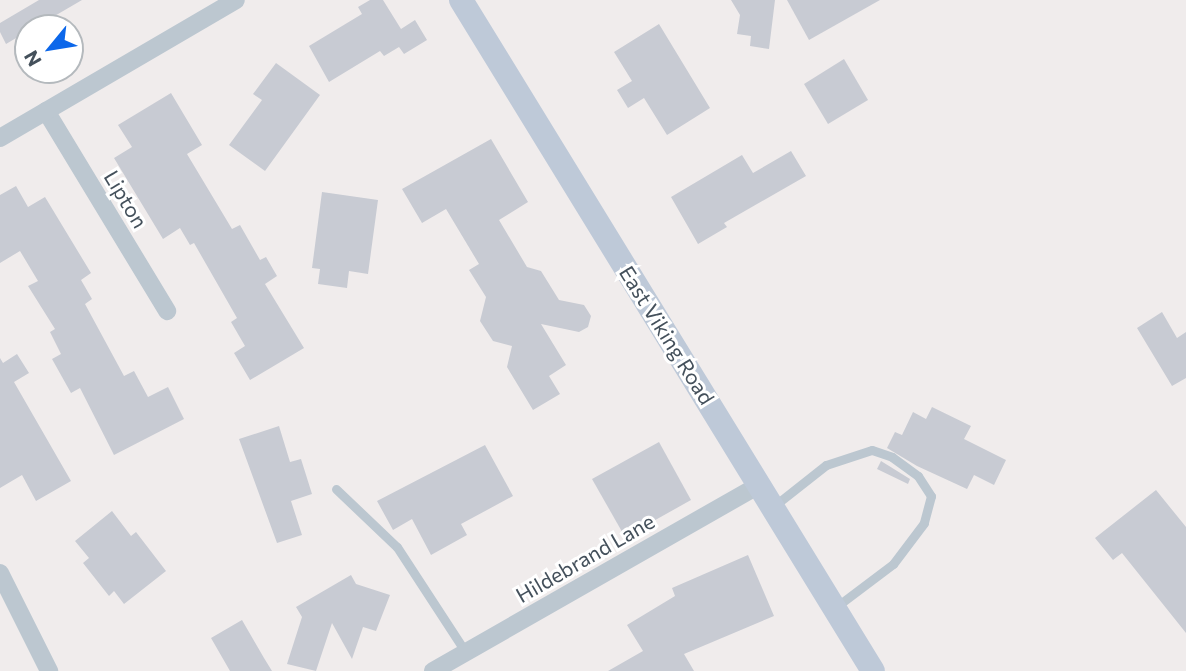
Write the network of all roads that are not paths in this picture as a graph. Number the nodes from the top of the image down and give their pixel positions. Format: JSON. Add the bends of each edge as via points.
{"nodes":[{"id":1,"x":236,"y":0,"type":"edge"},
{"id":2,"x":461,"y":0,"type":"edge"},
{"id":3,"x":46,"y":111,"type":"junction"},
{"id":4,"x":0,"y":138,"type":"edge"},
{"id":5,"x":167,"y":311,"type":"dead end"},
{"id":6,"x":759,"y":485,"type":"junction"},
{"id":7,"x":336,"y":489,"type":"dead end"},
{"id":8,"x":772,"y":507,"type":"junction"},
{"id":9,"x":0,"y":573,"type":"edge"},
{"id":10,"x":834,"y":608,"type":"junction"},
{"id":11,"x":466,"y":653,"type":"junction"},
{"id":12,"x":49,"y":671,"type":"edge"},
{"id":13,"x":433,"y":671,"type":"edge"},
{"id":14,"x":873,"y":671,"type":"edge"}],
"edges":[{"from":1,"to":3,"type":"street"},
{"from":2,"to":6,"type":"street","name":"East Viking Road"},
{"from":3,"to":4,"type":"street"},
{"from":3,"to":5,"type":"street","name":"Lipton"},
{"from":6,"to":8,"type":"street","name":"East Viking Road"},
{"from":6,"to":11,"type":"street","name":"Hildebrand Lane"},
{"from":7,"to":11,"type":"lane","via":[[397,547]]},
{"from":8,"to":10,"type":"street","name":"East Viking Road"},
{"from":8,"to":10,"type":"lane","via":[[826,466],[872,450],[892,457],[918,476],[931,496],[924,523],[893,564]]},
{"from":9,"to":12,"type":"street"},
{"from":10,"to":14,"type":"street","name":"East Viking Road"},
{"from":11,"to":13,"type":"street","name":"Hildebrand Lane"}]}
